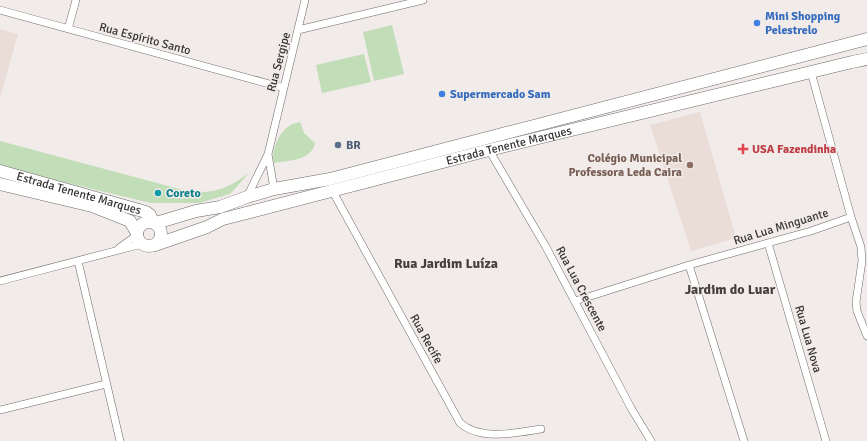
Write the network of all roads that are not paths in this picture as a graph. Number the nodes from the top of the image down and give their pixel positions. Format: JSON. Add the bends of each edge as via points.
{"nodes":[{"id":1,"x":76,"y":0,"type":"edge"},
{"id":2,"x":305,"y":0,"type":"edge"},
{"id":3,"x":423,"y":0,"type":"edge"},
{"id":4,"x":0,"y":10,"type":"edge"},
{"id":5,"x":68,"y":29,"type":"junction"},
{"id":6,"x":298,"y":30,"type":"junction"},
{"id":7,"x":867,"y":39,"type":"edge"},
{"id":8,"x":867,"y":60,"type":"edge"},
{"id":9,"x":812,"y":72,"type":"junction"},
{"id":10,"x":284,"y":88,"type":"junction"},
{"id":11,"x":489,"y":150,"type":"junction"},
{"id":12,"x":268,"y":154,"type":"junction"},
{"id":13,"x":0,"y":172,"type":"edge"},
{"id":14,"x":0,"y":184,"type":"edge"},
{"id":15,"x":274,"y":190,"type":"junction"},
{"id":16,"x":333,"y":192,"type":"junction"},
{"id":17,"x":247,"y":197,"type":"junction"},
{"id":18,"x":245,"y":213,"type":"junction"},
{"id":19,"x":851,"y":217,"type":"junction"},
{"id":20,"x":154,"y":223,"type":"junction"},
{"id":21,"x":139,"y":237,"type":"junction"},
{"id":22,"x":768,"y":243,"type":"junction"},
{"id":23,"x":155,"y":245,"type":"junction"},
{"id":24,"x":78,"y":261,"type":"junction"},
{"id":25,"x":690,"y":265,"type":"junction"},
{"id":26,"x":0,"y":281,"type":"edge"},
{"id":27,"x":575,"y":301,"type":"junction"},
{"id":28,"x":867,"y":336,"type":"edge"},
{"id":29,"x":106,"y":384,"type":"junction"},
{"id":30,"x":0,"y":410,"type":"edge"},
{"id":31,"x":541,"y":429,"type":"dead end"},
{"id":32,"x":120,"y":441,"type":"edge"},
{"id":33,"x":651,"y":441,"type":"edge"},
{"id":34,"x":744,"y":441,"type":"edge"},
{"id":35,"x":826,"y":441,"type":"edge"}],
"edges":[{"from":1,"to":5,"type":"street"},
{"from":2,"to":6,"type":"street"},
{"from":3,"to":6,"type":"street","name":"Rua Sergipe"},
{"from":4,"to":5,"type":"street","name":"Rua Espírito Santo"},
{"from":5,"to":10,"type":"street","name":"Rua Espírito Santo"},
{"from":6,"to":10,"type":"street","name":"Rua Sergipe"},
{"from":7,"to":15,"type":"main road","name":"Estrada Tenente Marques","via":[[330,179]]},
{"from":8,"to":9,"type":"main road","name":"Estrada Tenente Marques"},
{"from":9,"to":11,"type":"main road","name":"Estrada Tenente Marques"},
{"from":9,"to":19,"type":"street"},
{"from":10,"to":12,"type":"street","name":"Rua Sergipe"},
{"from":11,"to":16,"type":"main road","name":"Estrada Tenente Marques"},
{"from":11,"to":27,"type":"street","name":"Rua Lua Crescente"},
{"from":12,"to":15,"type":"street","name":"Rua Sergipe"},
{"from":12,"to":17,"type":"street","name":"Rua Sergipe"},
{"from":13,"to":20,"type":"main road","name":"Estrada Tenente Marques","via":[[146,212]]},
{"from":14,"to":21,"type":"main road","name":"Estrada Tenente Marques","via":[[92,206],[130,221]]},
{"from":15,"to":17,"type":"main road","name":"Estrada Tenente Marques"},
{"from":15,"to":18,"type":"main road","via":[[272,203],[251,208]]},
{"from":16,"to":18,"type":"main road","name":"Estrada Tenente Marques"},
{"from":16,"to":31,"type":"street","name":"Rua Recife","via":[[460,423],[483,435]]},
{"from":17,"to":20,"type":"main road","name":"Estrada Tenente Marques","via":[[220,207]]},
{"from":18,"to":23,"type":"main road","name":"Estrada Tenente Marques"},
{"from":19,"to":22,"type":"street","name":"Rua Lua Minguante"},
{"from":19,"to":28,"type":"street","via":[[861,247],[862,261],[856,302]]},
{"from":20,"to":21,"type":"main road","via":[[141,225]]},
{"from":20,"to":23,"type":"main road","via":[[162,236]]},
{"from":21,"to":23,"type":"main road","via":[[147,246]]},
{"from":21,"to":24,"type":"street","via":[[114,252]]},
{"from":22,"to":25,"type":"street","name":"Rua Lua Minguante"},
{"from":22,"to":35,"type":"street","name":"Rua Lua Nova"},
{"from":24,"to":26,"type":"street"},
{"from":24,"to":29,"type":"street"},
{"from":25,"to":27,"type":"street","name":"Rua Lua Minguante"},
{"from":25,"to":34,"type":"street"},
{"from":27,"to":33,"type":"street","name":"Rua Lua Crescente"},
{"from":29,"to":30,"type":"street"},
{"from":29,"to":32,"type":"street"}]}
